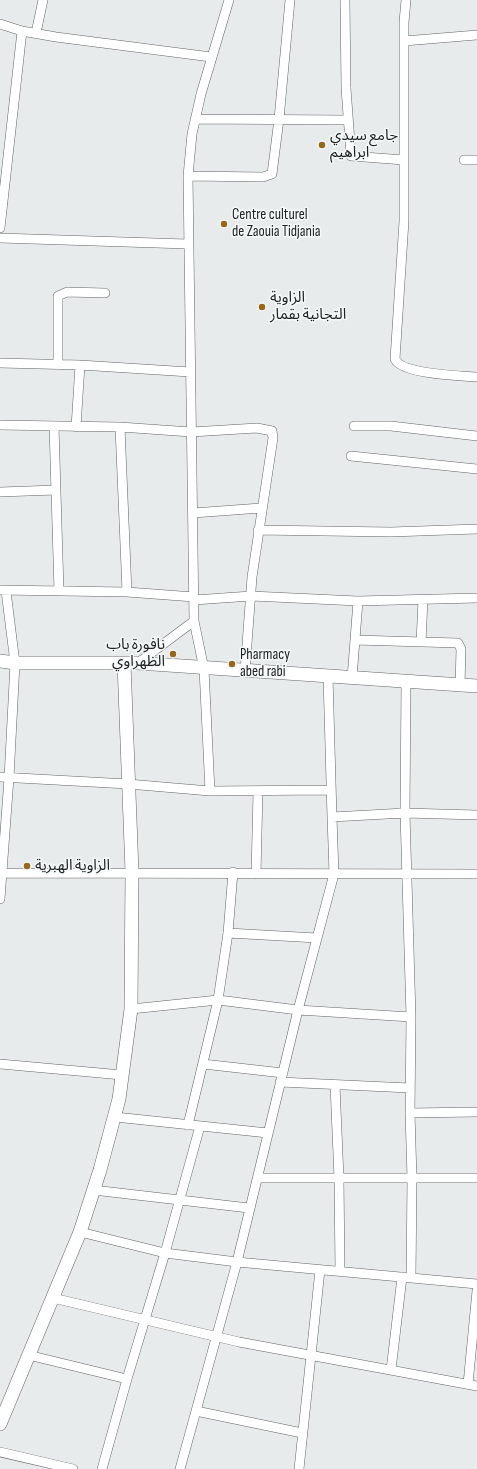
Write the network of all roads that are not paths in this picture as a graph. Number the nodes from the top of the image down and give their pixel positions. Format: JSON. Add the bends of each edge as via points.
{"nodes":[{"id":1,"x":43,"y":0,"type":"edge"},
{"id":2,"x":229,"y":0,"type":"edge"},
{"id":3,"x":290,"y":0,"type":"edge"},
{"id":4,"x":345,"y":0,"type":"edge"},
{"id":5,"x":406,"y":0,"type":"edge"},
{"id":6,"x":0,"y":24,"type":"edge"},
{"id":7,"x":22,"y":31,"type":"junction"},
{"id":8,"x":36,"y":33,"type":"junction"},
{"id":9,"x":477,"y":35,"type":"edge"},
{"id":10,"x":404,"y":41,"type":"junction"},
{"id":11,"x":211,"y":57,"type":"junction"},
{"id":12,"x":279,"y":118,"type":"junction"},
{"id":13,"x":195,"y":119,"type":"junction"},
{"id":14,"x":348,"y":120,"type":"junction"},
{"id":15,"x":404,"y":160,"type":"junction"},
{"id":16,"x":464,"y":160,"type":"dead end"},
{"id":17,"x":477,"y":160,"type":"edge"},
{"id":18,"x":188,"y":176,"type":"junction"},
{"id":19,"x":0,"y":228,"type":"edge"},
{"id":20,"x":0,"y":238,"type":"edge"},
{"id":21,"x":187,"y":244,"type":"junction"},
{"id":22,"x":105,"y":293,"type":"dead end"},
{"id":23,"x":0,"y":363,"type":"edge"},
{"id":24,"x":58,"y":364,"type":"junction"},
{"id":25,"x":80,"y":365,"type":"junction"},
{"id":26,"x":190,"y":372,"type":"junction"},
{"id":27,"x":477,"y":377,"type":"edge"},
{"id":28,"x":0,"y":425,"type":"edge"},
{"id":29,"x":54,"y":426,"type":"junction"},
{"id":30,"x":76,"y":426,"type":"junction"},
{"id":31,"x":354,"y":426,"type":"dead end"},
{"id":32,"x":120,"y":427,"type":"junction"},
{"id":33,"x":191,"y":432,"type":"junction"},
{"id":34,"x":477,"y":436,"type":"edge"},
{"id":35,"x":351,"y":456,"type":"dead end"},
{"id":36,"x":477,"y":469,"type":"edge"},
{"id":37,"x":56,"y":490,"type":"junction"},
{"id":38,"x":0,"y":492,"type":"edge"},
{"id":39,"x":261,"y":508,"type":"junction"},
{"id":40,"x":192,"y":513,"type":"junction"},
{"id":41,"x":477,"y":529,"type":"edge"},
{"id":42,"x":258,"y":530,"type":"junction"},
{"id":43,"x":3,"y":590,"type":"edge"},
{"id":44,"x":59,"y":591,"type":"junction"},
{"id":45,"x":127,"y":592,"type":"junction"},
{"id":46,"x":251,"y":596,"type":"junction"},
{"id":47,"x":477,"y":598,"type":"edge"},
{"id":48,"x":194,"y":599,"type":"junction"},
{"id":49,"x":423,"y":600,"type":"junction"},
{"id":50,"x":358,"y":601,"type":"junction"},
{"id":51,"x":194,"y":621,"type":"junction"},
{"id":52,"x":355,"y":640,"type":"junction"},
{"id":53,"x":421,"y":642,"type":"junction"},
{"id":54,"x":0,"y":661,"type":"edge"},
{"id":55,"x":15,"y":663,"type":"junction"},
{"id":56,"x":124,"y":663,"type":"junction"},
{"id":57,"x":138,"y":663,"type":"junction"},
{"id":58,"x":204,"y":669,"type":"junction"},
{"id":59,"x":245,"y":671,"type":"junction"},
{"id":60,"x":328,"y":676,"type":"junction"},
{"id":61,"x":352,"y":678,"type":"junction"},
{"id":62,"x":406,"y":682,"type":"junction"},
{"id":63,"x":460,"y":685,"type":"junction"},
{"id":64,"x":477,"y":686,"type":"edge"},
{"id":65,"x":5,"y":778,"type":"edge"},
{"id":66,"x":128,"y":784,"type":"junction"},
{"id":67,"x":330,"y":790,"type":"junction"},
{"id":68,"x":210,"y":791,"type":"junction"},
{"id":69,"x":258,"y":792,"type":"junction"},
{"id":70,"x":405,"y":813,"type":"junction"},
{"id":71,"x":477,"y":815,"type":"edge"},
{"id":72,"x":332,"y":817,"type":"junction"},
{"id":73,"x":132,"y":872,"type":"junction"},
{"id":74,"x":233,"y":872,"type":"junction"},
{"id":75,"x":1,"y":873,"type":"edge"},
{"id":76,"x":256,"y":874,"type":"junction"},
{"id":77,"x":334,"y":874,"type":"junction"},
{"id":78,"x":408,"y":874,"type":"junction"},
{"id":79,"x":477,"y":874,"type":"edge"},
{"id":80,"x":0,"y":899,"type":"edge"},
{"id":81,"x":228,"y":933,"type":"junction"},
{"id":82,"x":317,"y":938,"type":"junction"},
{"id":83,"x":218,"y":1000,"type":"junction"},
{"id":84,"x":131,"y":1009,"type":"junction"},
{"id":85,"x":298,"y":1010,"type":"junction"},
{"id":86,"x":411,"y":1017,"type":"junction"},
{"id":87,"x":0,"y":1064,"type":"edge"},
{"id":88,"x":203,"y":1064,"type":"junction"},
{"id":89,"x":283,"y":1073,"type":"junction"},
{"id":90,"x":122,"y":1075,"type":"junction"},
{"id":91,"x":280,"y":1082,"type":"junction"},
{"id":92,"x":335,"y":1084,"type":"junction"},
{"id":93,"x":410,"y":1088,"type":"junction"},
{"id":94,"x":477,"y":1112,"type":"edge"},
{"id":95,"x":410,"y":1113,"type":"junction"},
{"id":96,"x":115,"y":1116,"type":"junction"},
{"id":97,"x":188,"y":1125,"type":"junction"},
{"id":98,"x":200,"y":1126,"type":"junction"},
{"id":99,"x":268,"y":1133,"type":"junction"},
{"id":100,"x":258,"y":1178,"type":"junction"},
{"id":101,"x":339,"y":1178,"type":"junction"},
{"id":102,"x":412,"y":1178,"type":"junction"},
{"id":103,"x":477,"y":1178,"type":"edge"},
{"id":104,"x":94,"y":1190,"type":"junction"},
{"id":105,"x":179,"y":1200,"type":"junction"},
{"id":106,"x":249,"y":1208,"type":"junction"},
{"id":107,"x":80,"y":1232,"type":"junction"},
{"id":108,"x":165,"y":1253,"type":"junction"},
{"id":109,"x":237,"y":1262,"type":"junction"},
{"id":110,"x":320,"y":1270,"type":"junction"},
{"id":111,"x":340,"y":1272,"type":"junction"},
{"id":112,"x":406,"y":1278,"type":"junction"},
{"id":113,"x":477,"y":1284,"type":"edge"},
{"id":114,"x":477,"y":1291,"type":"edge"},
{"id":115,"x":53,"y":1298,"type":"junction"},
{"id":116,"x":145,"y":1320,"type":"junction"},
{"id":117,"x":216,"y":1336,"type":"junction"},
{"id":118,"x":28,"y":1355,"type":"junction"},
{"id":119,"x":310,"y":1355,"type":"junction"},
{"id":120,"x":391,"y":1370,"type":"junction"},
{"id":121,"x":126,"y":1379,"type":"junction"},
{"id":122,"x":473,"y":1385,"type":"edge"},
{"id":123,"x":196,"y":1411,"type":"junction"},
{"id":124,"x":0,"y":1424,"type":"edge"},
{"id":125,"x":302,"y":1433,"type":"junction"},
{"id":126,"x":0,"y":1452,"type":"edge"},
{"id":127,"x":73,"y":1469,"type":"edge"},
{"id":128,"x":102,"y":1469,"type":"edge"},
{"id":129,"x":180,"y":1469,"type":"edge"},
{"id":130,"x":299,"y":1469,"type":"edge"}],
"edges":[{"from":1,"to":8,"type":"street"},
{"from":2,"to":11,"type":"street"},
{"from":3,"to":12,"type":"street"},
{"from":4,"to":14,"type":"street"},
{"from":5,"to":10,"type":"street"},
{"from":6,"to":7,"type":"street"},
{"from":7,"to":8,"type":"street"},
{"from":7,"to":19,"type":"street"},
{"from":8,"to":11,"type":"street"},
{"from":9,"to":10,"type":"street"},
{"from":10,"to":15,"type":"street"},
{"from":11,"to":13,"type":"street"},
{"from":12,"to":13,"type":"street"},
{"from":12,"to":14,"type":"street"},
{"from":12,"to":18,"type":"street","via":[[274,170],[270,176]]},
{"from":13,"to":18,"type":"street"},
{"from":14,"to":15,"type":"street","via":[[353,158]]},
{"from":15,"to":27,"type":"street","via":[[404,221],[394,356],[400,366],[414,370]]},
{"from":16,"to":17,"type":"street"},
{"from":18,"to":21,"type":"street"},
{"from":20,"to":21,"type":"street"},
{"from":21,"to":26,"type":"street"},
{"from":22,"to":24,"type":"street","via":[[68,292],[58,296]]},
{"from":23,"to":24,"type":"street"},
{"from":24,"to":25,"type":"street"},
{"from":25,"to":26,"type":"street"},
{"from":25,"to":30,"type":"street"},
{"from":26,"to":33,"type":"street"},
{"from":28,"to":29,"type":"street"},
{"from":29,"to":30,"type":"street"},
{"from":29,"to":37,"type":"street"},
{"from":30,"to":32,"type":"street"},
{"from":31,"to":34,"type":"street","via":[[391,426]]},
{"from":32,"to":33,"type":"street"},
{"from":32,"to":45,"type":"street"},
{"from":33,"to":39,"type":"street","via":[[257,428],[272,431]]},
{"from":33,"to":40,"type":"street"},
{"from":35,"to":36,"type":"street"},
{"from":37,"to":38,"type":"street"},
{"from":37,"to":44,"type":"street"},
{"from":39,"to":40,"type":"street"},
{"from":39,"to":42,"type":"street"},
{"from":40,"to":48,"type":"street"},
{"from":41,"to":42,"type":"street","via":[[391,532]]},
{"from":42,"to":46,"type":"street"},
{"from":43,"to":44,"type":"street"},
{"from":43,"to":55,"type":"street"},
{"from":44,"to":45,"type":"street"},
{"from":45,"to":48,"type":"street"},
{"from":46,"to":48,"type":"street"},
{"from":46,"to":50,"type":"street"},
{"from":46,"to":59,"type":"street"},
{"from":47,"to":49,"type":"street"},
{"from":48,"to":51,"type":"street"},
{"from":49,"to":50,"type":"street"},
{"from":49,"to":53,"type":"street"},
{"from":50,"to":52,"type":"street"},
{"from":51,"to":57,"type":"street"},
{"from":51,"to":58,"type":"street"},
{"from":52,"to":53,"type":"street"},
{"from":52,"to":61,"type":"street"},
{"from":53,"to":63,"type":"street","via":[[454,642],[460,645]]},
{"from":54,"to":55,"type":"street"},
{"from":55,"to":56,"type":"street"},
{"from":55,"to":65,"type":"street"},
{"from":56,"to":57,"type":"street"},
{"from":56,"to":66,"type":"street"},
{"from":57,"to":58,"type":"street"},
{"from":58,"to":59,"type":"street"},
{"from":58,"to":68,"type":"street"},
{"from":59,"to":60,"type":"street"},
{"from":60,"to":61,"type":"street"},
{"from":60,"to":67,"type":"street"},
{"from":61,"to":62,"type":"street"},
{"from":62,"to":63,"type":"street"},
{"from":62,"to":70,"type":"street"},
{"from":63,"to":64,"type":"street"},
{"from":65,"to":66,"type":"street"},
{"from":65,"to":75,"type":"street"},
{"from":66,"to":68,"type":"street"},
{"from":66,"to":73,"type":"street"},
{"from":67,"to":69,"type":"street"},
{"from":67,"to":72,"type":"street"},
{"from":68,"to":69,"type":"street"},
{"from":69,"to":76,"type":"street"},
{"from":70,"to":71,"type":"street"},
{"from":70,"to":72,"type":"street"},
{"from":70,"to":78,"type":"street"},
{"from":72,"to":77,"type":"street"},
{"from":73,"to":74,"type":"street"},
{"from":73,"to":75,"type":"street"},
{"from":73,"to":84,"type":"street"},
{"from":74,"to":76,"type":"street"},
{"from":74,"to":81,"type":"street"},
{"from":75,"to":80,"type":"street"},
{"from":76,"to":77,"type":"street"},
{"from":77,"to":78,"type":"street"},
{"from":77,"to":82,"type":"street"},
{"from":78,"to":79,"type":"street"},
{"from":78,"to":86,"type":"street"},
{"from":81,"to":82,"type":"street"},
{"from":81,"to":83,"type":"street"},
{"from":82,"to":85,"type":"street"},
{"from":83,"to":84,"type":"street"},
{"from":83,"to":85,"type":"street"},
{"from":83,"to":88,"type":"street"},
{"from":84,"to":90,"type":"street"},
{"from":85,"to":86,"type":"street"},
{"from":85,"to":89,"type":"street"},
{"from":86,"to":93,"type":"street"},
{"from":87,"to":90,"type":"street"},
{"from":88,"to":89,"type":"street"},
{"from":88,"to":97,"type":"street"},
{"from":89,"to":91,"type":"street"},
{"from":90,"to":96,"type":"street"},
{"from":91,"to":92,"type":"street"},
{"from":91,"to":99,"type":"street"},
{"from":92,"to":93,"type":"street"},
{"from":92,"to":101,"type":"street"},
{"from":93,"to":95,"type":"street"},
{"from":94,"to":95,"type":"street"},
{"from":95,"to":102,"type":"street"},
{"from":96,"to":97,"type":"street"},
{"from":96,"to":104,"type":"street"},
{"from":97,"to":98,"type":"street"},
{"from":98,"to":99,"type":"street"},
{"from":98,"to":105,"type":"street"},
{"from":99,"to":100,"type":"street"},
{"from":100,"to":101,"type":"street"},
{"from":100,"to":106,"type":"street"},
{"from":101,"to":102,"type":"street"},
{"from":101,"to":111,"type":"street"},
{"from":102,"to":103,"type":"street"},
{"from":102,"to":112,"type":"street"},
{"from":104,"to":105,"type":"street"},
{"from":104,"to":107,"type":"street"},
{"from":105,"to":106,"type":"street"},
{"from":105,"to":108,"type":"street"},
{"from":106,"to":109,"type":"street"},
{"from":107,"to":108,"type":"street"},
{"from":107,"to":115,"type":"street"},
{"from":108,"to":109,"type":"street"},
{"from":108,"to":116,"type":"street"},
{"from":109,"to":110,"type":"street"},
{"from":109,"to":117,"type":"street"},
{"from":110,"to":111,"type":"street"},
{"from":110,"to":119,"type":"street"},
{"from":111,"to":112,"type":"street"},
{"from":112,"to":113,"type":"street"},
{"from":112,"to":120,"type":"street"},
{"from":114,"to":122,"type":"street"},
{"from":115,"to":116,"type":"street"},
{"from":115,"to":118,"type":"street"},
{"from":116,"to":117,"type":"street"},
{"from":116,"to":121,"type":"street"},
{"from":117,"to":119,"type":"street"},
{"from":117,"to":123,"type":"street"},
{"from":118,"to":121,"type":"street"},
{"from":118,"to":124,"type":"street"},
{"from":119,"to":120,"type":"street"},
{"from":119,"to":125,"type":"street"},
{"from":120,"to":122,"type":"street"},
{"from":121,"to":128,"type":"street"},
{"from":123,"to":125,"type":"street"},
{"from":123,"to":129,"type":"street"},
{"from":125,"to":130,"type":"street"},
{"from":126,"to":127,"type":"street"}]}
